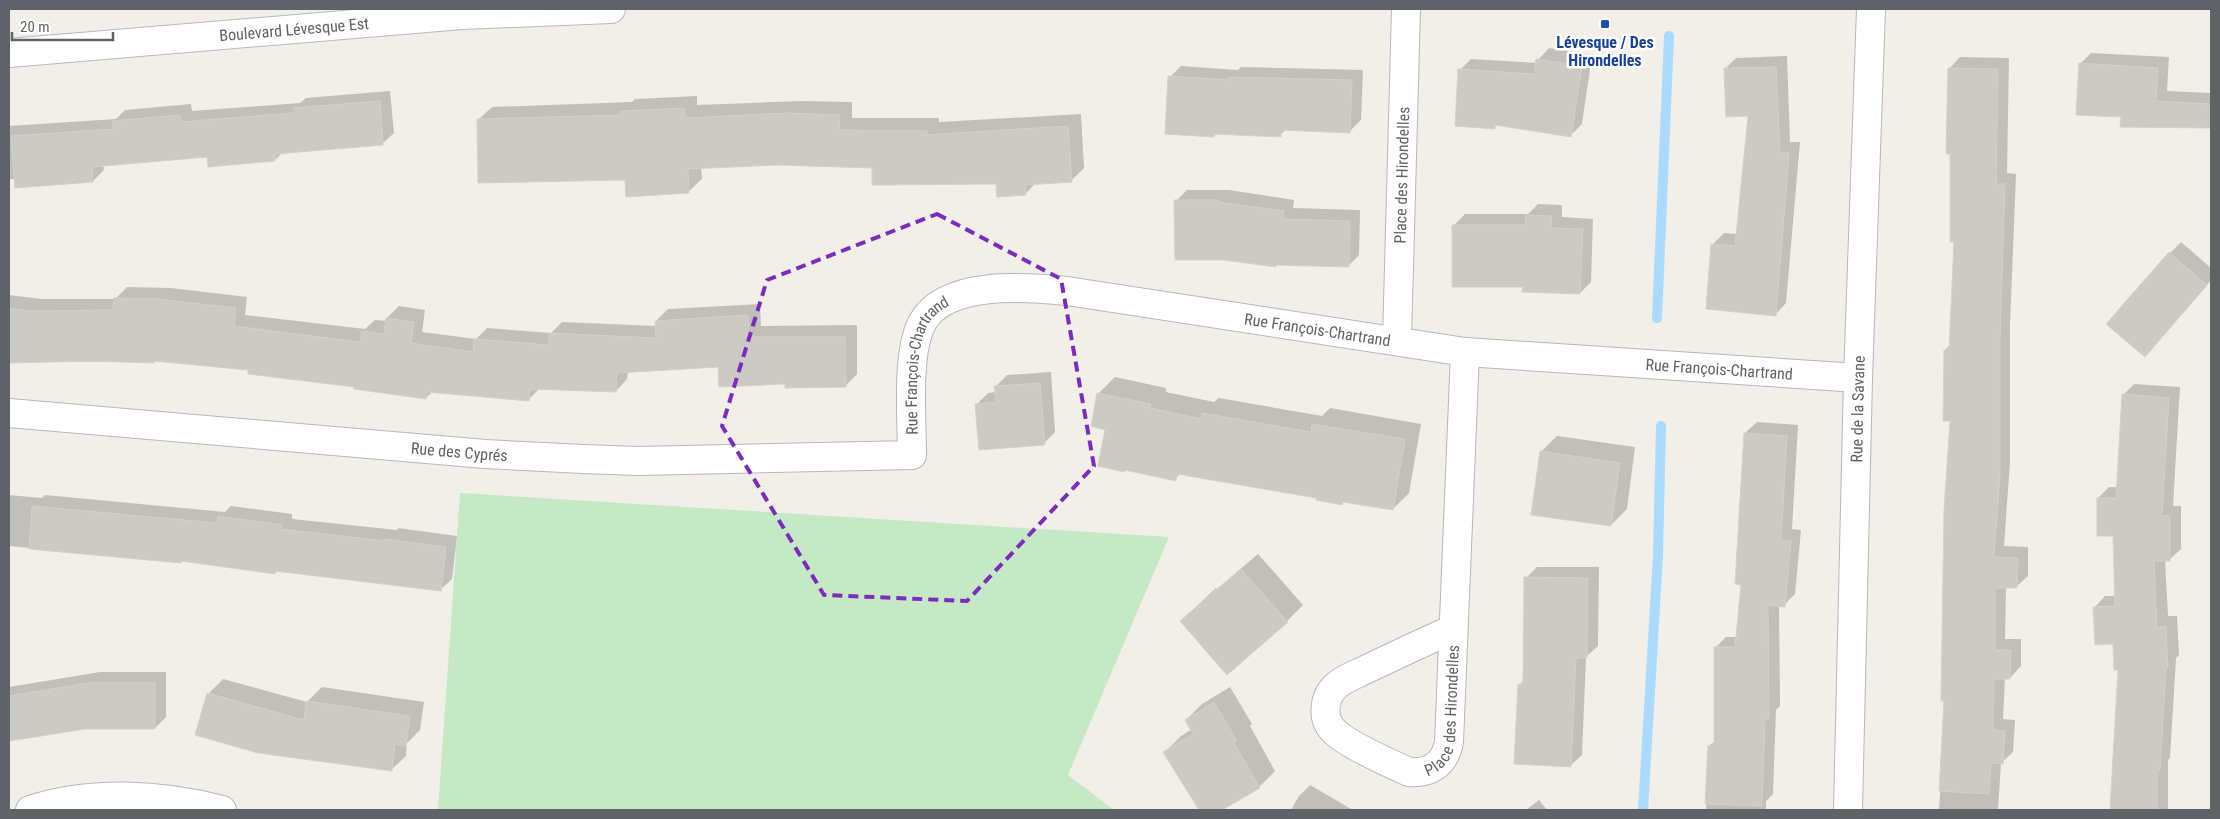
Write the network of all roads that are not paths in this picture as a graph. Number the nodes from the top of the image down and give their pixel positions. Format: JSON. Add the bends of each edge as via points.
{"nodes":[{"id":1,"x":611,"y":9,"type":"edge"},
{"id":2,"x":1406,"y":9,"type":"edge"},
{"id":3,"x":1871,"y":9,"type":"edge"},
{"id":4,"x":9,"y":53,"type":"edge"},
{"id":5,"x":1397,"y":340,"type":"junction"},
{"id":6,"x":1464,"y":352,"type":"junction"},
{"id":7,"x":1858,"y":378,"type":"junction"},
{"id":8,"x":9,"y":413,"type":"edge"},
{"id":9,"x":912,"y":455,"type":"joint"},
{"id":10,"x":1454,"y":629,"type":"junction"},
{"id":11,"x":30,"y":810,"type":"edge"},
{"id":12,"x":222,"y":810,"type":"edge"},
{"id":13,"x":1848,"y":810,"type":"edge"}],
"edges":[{"from":1,"to":4,"type":"street","name":"Boulevard Lévesque Est","via":[[462,15]]},
{"from":2,"to":5,"type":"street","name":"Place des Hirondelles"},
{"from":3,"to":7,"type":"street","name":"Rue de la Savane"},
{"from":5,"to":6,"type":"street","name":"Rue François-Chartrand"},
{"from":5,"to":9,"type":"street","name":"Rue François-Chartrand","via":[[1067,291],[974,291],[941,302],[922,323],[912,366]]},
{"from":6,"to":7,"type":"street","name":"Rue François-Chartrand"},
{"from":6,"to":10,"type":"street","name":"Place des Hirondelles"},
{"from":7,"to":13,"type":"street","name":"Rue de la Savane"},
{"from":8,"to":9,"type":"street","name":"Rue des Cyprés","via":[[485,454],[592,459],[647,461]]},
{"from":10,"to":10,"type":"street","name":"Place des Hirondelles","via":[[1336,686],[1327,698],[1326,706],[1331,728],[1348,741],[1409,772],[1425,771],[1439,764],[1449,742]]},
{"from":11,"to":12,"type":"street","via":[[111,797],[152,798]]}]}
